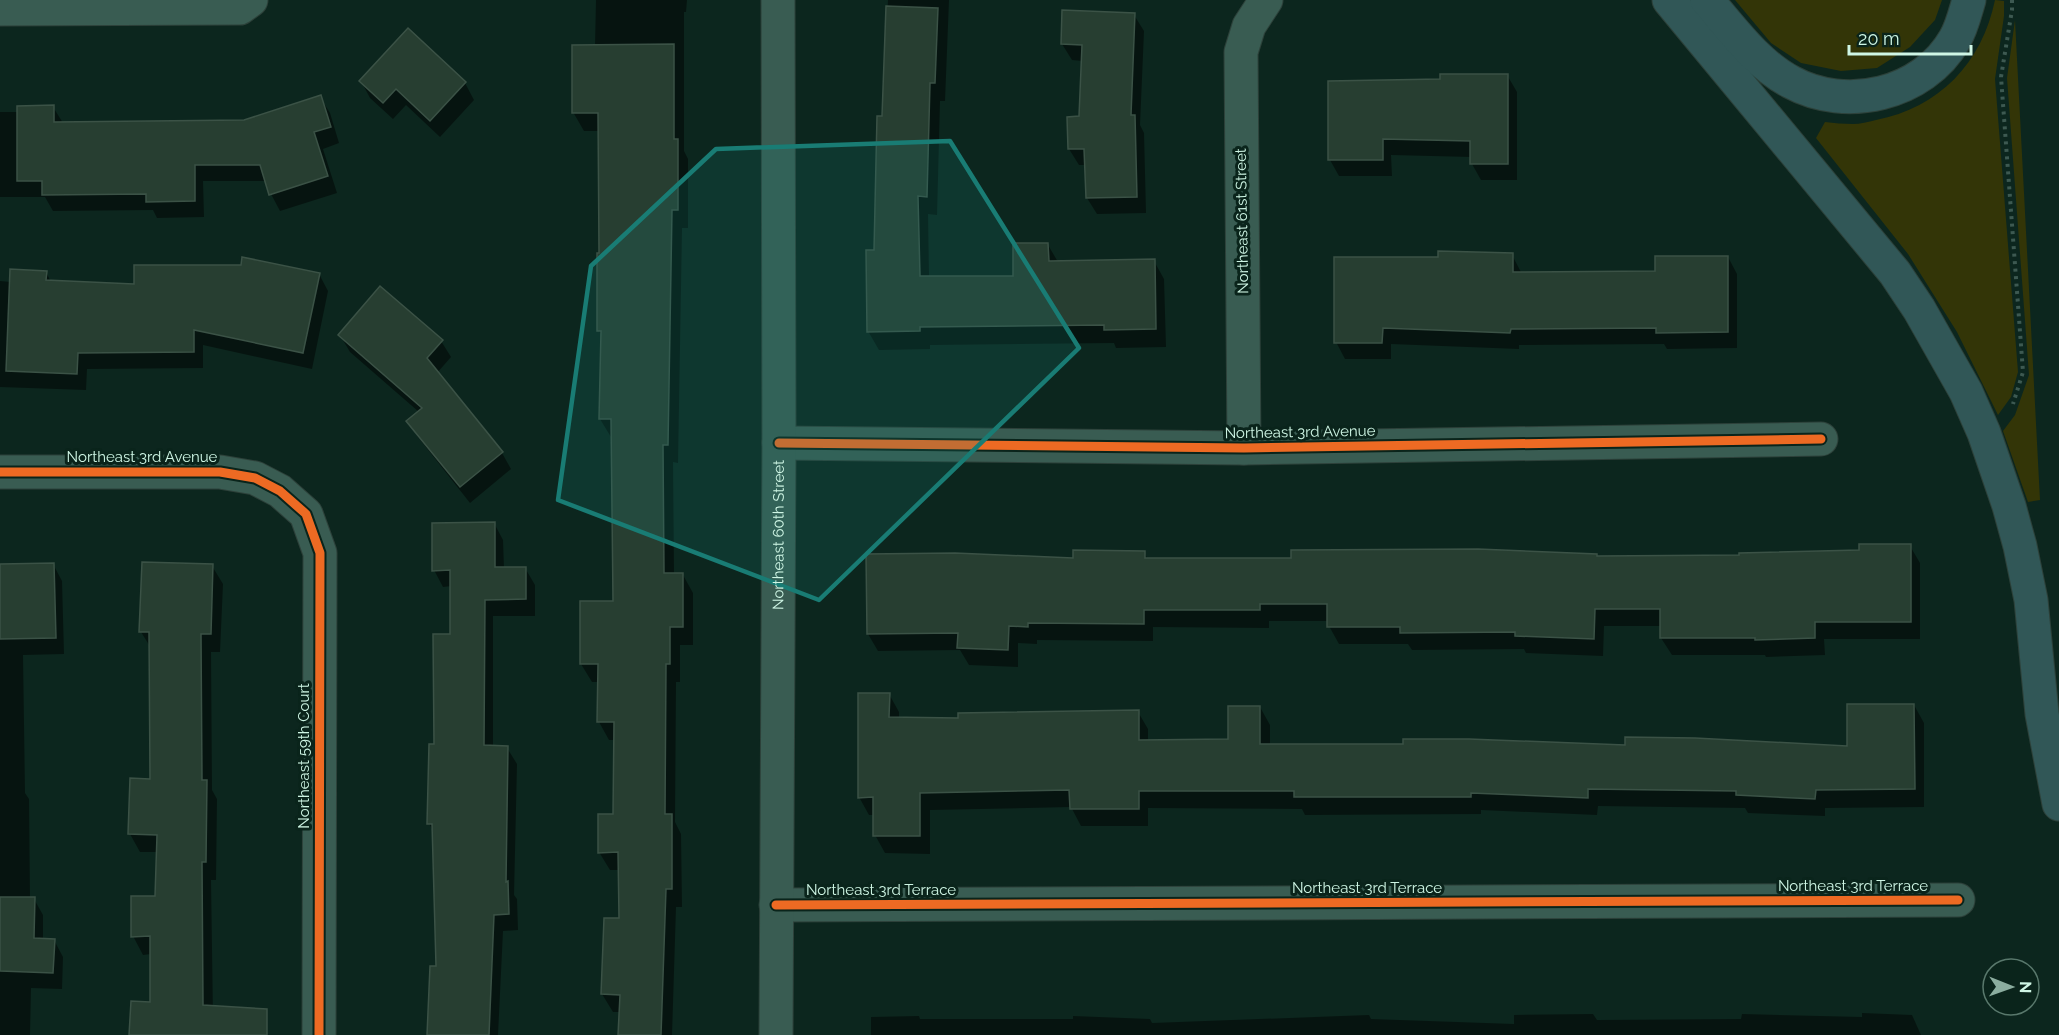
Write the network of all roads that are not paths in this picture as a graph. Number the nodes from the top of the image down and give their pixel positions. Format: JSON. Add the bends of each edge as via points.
{"nodes":[{"id":1,"x":251,"y":0,"type":"edge"},
{"id":2,"x":778,"y":0,"type":"edge"},
{"id":3,"x":1266,"y":0,"type":"edge"},
{"id":4,"x":1669,"y":0,"type":"edge"},
{"id":5,"x":1707,"y":0,"type":"edge"},
{"id":6,"x":1968,"y":0,"type":"edge"},
{"id":7,"x":0,"y":9,"type":"edge"},
{"id":8,"x":1821,"y":439,"type":"dead end"},
{"id":9,"x":779,"y":443,"type":"junction"},
{"id":10,"x":1244,"y":448,"type":"junction"},
{"id":11,"x":0,"y":472,"type":"edge"},
{"id":12,"x":280,"y":491,"type":"joint"},
{"id":13,"x":2059,"y":804,"type":"edge"},
{"id":14,"x":1958,"y":900,"type":"dead end"},
{"id":15,"x":776,"y":906,"type":"junction"},
{"id":16,"x":319,"y":1035,"type":"edge"},
{"id":17,"x":776,"y":1035,"type":"edge"}],
"edges":[{"from":1,"to":7,"type":"street","via":[[240,8]]},
{"from":2,"to":9,"type":"street","name":"Northeast 60th Street"},
{"from":3,"to":10,"type":"street","name":"Northeast 61st Street","via":[[1249,26],[1241,52]]},
{"from":4,"to":13,"type":"highway","via":[[1895,273],[1966,392],[1984,432],[2020,546],[2031,600],[2042,714]]},
{"from":5,"to":6,"type":"highway","via":[[1773,71],[1809,90],[1846,98],[1886,92],[1926,71],[1955,39]]},
{"from":8,"to":10,"type":"street","name":"Northeast 3rd Avenue"},
{"from":9,"to":10,"type":"street","name":"Northeast 3rd Avenue"},
{"from":9,"to":15,"type":"street","name":"Northeast 60th Street"},
{"from":11,"to":12,"type":"street","name":"Northeast 3rd Avenue","via":[[220,471],[255,478]]},
{"from":12,"to":16,"type":"street","name":"Northeast 59th Court","via":[[306,514],[320,553]]},
{"from":14,"to":15,"type":"street","name":"Northeast 3rd Terrace"},
{"from":15,"to":17,"type":"street","name":"Northeast 60th Street"}]}
